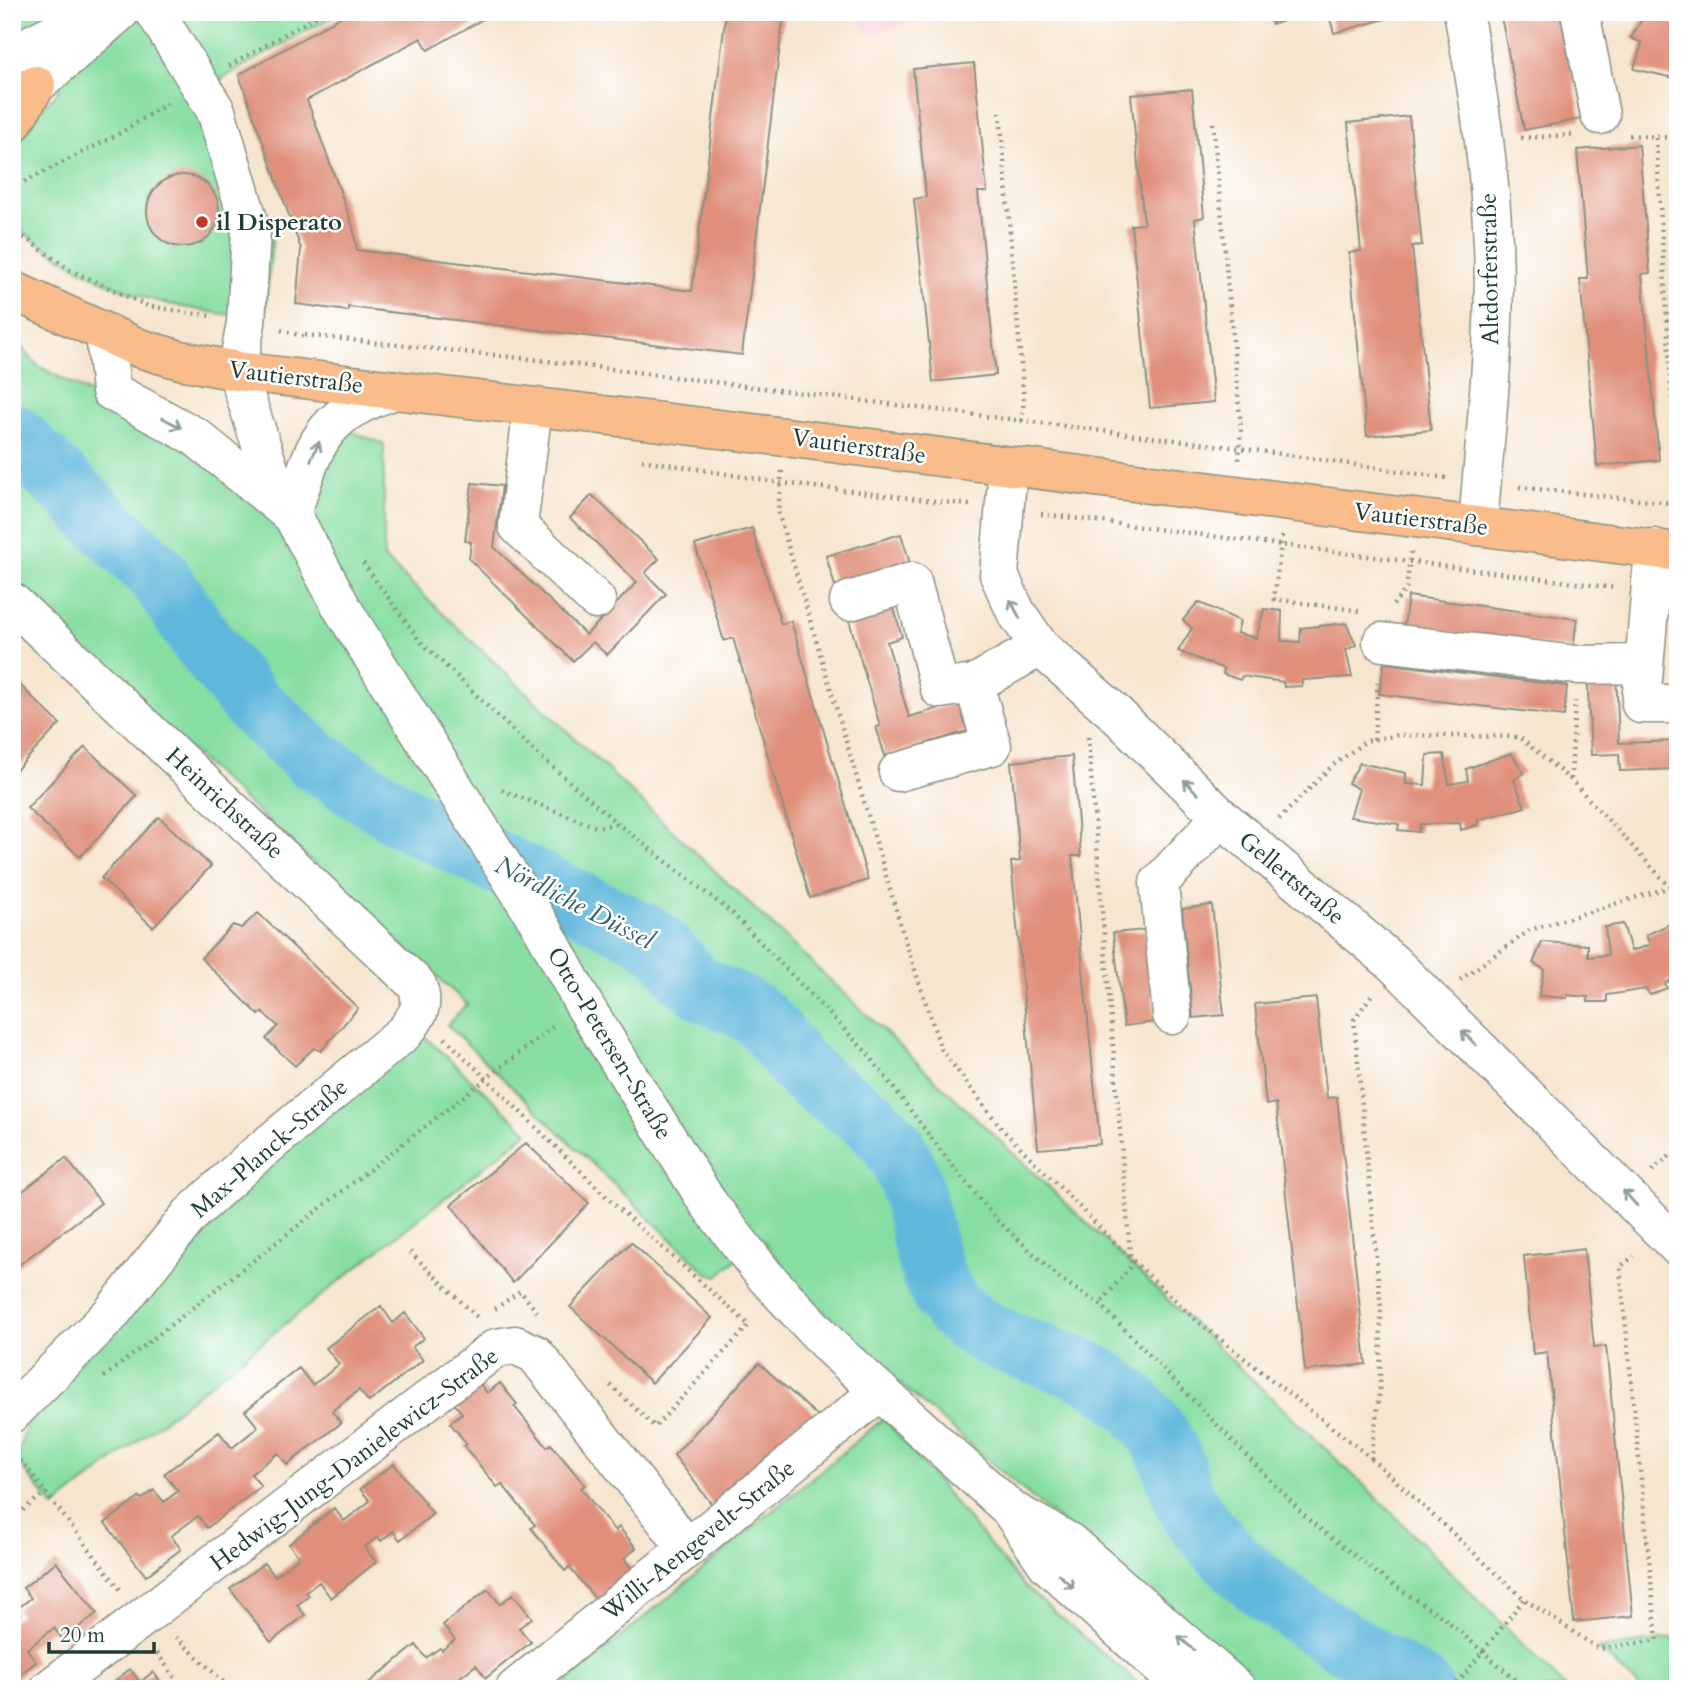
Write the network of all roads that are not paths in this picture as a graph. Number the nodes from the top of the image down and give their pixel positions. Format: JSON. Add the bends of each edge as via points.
{"nodes":[{"id":1,"x":96,"y":12,"type":"edge"},
{"id":2,"x":120,"y":12,"type":"edge"},
{"id":3,"x":155,"y":12,"type":"edge"},
{"id":4,"x":1463,"y":12,"type":"edge"},
{"id":5,"x":1580,"y":12,"type":"edge"},
{"id":6,"x":12,"y":54,"type":"edge"},
{"id":7,"x":24,"y":92,"type":"edge"},
{"id":8,"x":1600,"y":115,"type":"dead end"},
{"id":9,"x":12,"y":124,"type":"edge"},
{"id":10,"x":12,"y":268,"type":"edge"},
{"id":11,"x":12,"y":290,"type":"edge"},
{"id":12,"x":50,"y":305,"type":"junction"},
{"id":13,"x":105,"y":334,"type":"junction"},
{"id":14,"x":237,"y":371,"type":"junction"},
{"id":15,"x":395,"y":390,"type":"junction"},
{"id":16,"x":533,"y":407,"type":"junction"},
{"id":17,"x":1012,"y":467,"type":"junction"},
{"id":18,"x":291,"y":515,"type":"junction"},
{"id":19,"x":1478,"y":526,"type":"junction"},
{"id":20,"x":1667,"y":550,"type":"edge"},
{"id":21,"x":596,"y":600,"type":"dead end"},
{"id":22,"x":849,"y":601,"type":"dead end"},
{"id":23,"x":12,"y":602,"type":"edge"},
{"id":24,"x":1378,"y":627,"type":"road end"},
{"id":25,"x":1040,"y":648,"type":"junction"},
{"id":26,"x":1643,"y":664,"type":"junction"},
{"id":27,"x":974,"y":684,"type":"junction"},
{"id":28,"x":1678,"y":705,"type":"edge"},
{"id":29,"x":898,"y":772,"type":"dead end"},
{"id":30,"x":1221,"y":817,"type":"junction"},
{"id":31,"x":420,"y":1012,"type":"joint"},
{"id":32,"x":1172,"y":1015,"type":"dead end"},
{"id":33,"x":1670,"y":1240,"type":"edge"},
{"id":34,"x":880,"y":1391,"type":"junction"},
{"id":35,"x":12,"y":1413,"type":"edge"},
{"id":36,"x":1009,"y":1508,"type":"junction"},
{"id":37,"x":687,"y":1548,"type":"junction"},
{"id":38,"x":49,"y":1689,"type":"edge"},
{"id":39,"x":516,"y":1689,"type":"edge"},
{"id":40,"x":1185,"y":1689,"type":"edge"},
{"id":41,"x":1237,"y":1689,"type":"edge"}],
"edges":[{"from":1,"to":6,"type":"street"},
{"from":2,"to":7,"type":"street"},
{"from":3,"to":14,"type":"street","via":[[216,111],[251,230],[246,323]]},
{"from":4,"to":19,"type":"street","name":"Altdorferstraße","via":[[1484,130],[1493,246]]},
{"from":5,"to":8,"type":"street"},
{"from":7,"to":9,"type":"main road"},
{"from":10,"to":12,"type":"main road"},
{"from":11,"to":12,"type":"main road"},
{"from":12,"to":13,"type":"main road","name":"Vautierstraße"},
{"from":13,"to":14,"type":"main road","name":"Vautierstraße","via":[[180,360]]},
{"from":13,"to":18,"type":"street","name":"Otto-Petersen-Straße","one_way":true,"via":[[111,391],[197,437]]},
{"from":14,"to":15,"type":"main road","name":"Vautierstraße"},
{"from":14,"to":18,"type":"street","name":"Otto-Petersen-Straße","via":[[271,475]]},
{"from":15,"to":16,"type":"main road","name":"Vautierstraße"},
{"from":18,"to":15,"type":"street","one_way":true,"via":[[316,447],[330,424],[350,408]]},
{"from":16,"to":17,"type":"main road","name":"Vautierstraße"},
{"from":16,"to":21,"type":"street","via":[[519,526]]},
{"from":17,"to":19,"type":"main road","name":"Vautierstraße"},
{"from":25,"to":17,"type":"street","name":"Gellertstraße","one_way":true,"via":[[999,575]]},
{"from":18,"to":34,"type":"street","name":"Otto-Petersen-Straße","via":[[342,608],[708,1203],[765,1276]]},
{"from":19,"to":20,"type":"main road","name":"Vautierstraße"},
{"from":20,"to":26,"type":"street"},
{"from":22,"to":27,"type":"street","via":[[912,582],[940,689]]},
{"from":23,"to":31,"type":"street","name":"Heinrichstraße","via":[[417,985]]},
{"from":24,"to":26,"type":"street","via":[[1577,664]]},
{"from":25,"to":27,"type":"street"},
{"from":30,"to":25,"type":"street","name":"Gellertstraße","one_way":true,"via":[[1114,712]]},
{"from":26,"to":28,"type":"street","via":[[1641,705]]},
{"from":27,"to":29,"type":"street","via":[[992,746]]},
{"from":30,"to":32,"type":"street","via":[[1159,883]]},
{"from":33,"to":30,"type":"street","name":"Gellertstraße","one_way":true,"via":[[1393,963]]},
{"from":31,"to":35,"type":"street","name":"Max-Planck-Straße","via":[[405,1032],[190,1215],[110,1315]]},
{"from":34,"to":36,"type":"street","name":"Otto-Petersen-Straße"},
{"from":34,"to":37,"type":"street","name":"Willi-Aengevelt-Straße"},
{"from":36,"to":40,"type":"street","name":"Otto-Petersen-Straße","one_way":true,"via":[[1047,1563]]},
{"from":41,"to":36,"type":"street","name":"Otto-Petersen-Straße","one_way":true,"via":[[1069,1542]]},
{"from":37,"to":38,"type":"street","name":"Hedwig-Jung-Danielewicz-Straße","via":[[535,1354],[515,1345],[496,1349],[148,1634]]},
{"from":37,"to":39,"type":"street","name":"Willi-Aengevelt-Straße"}]}
